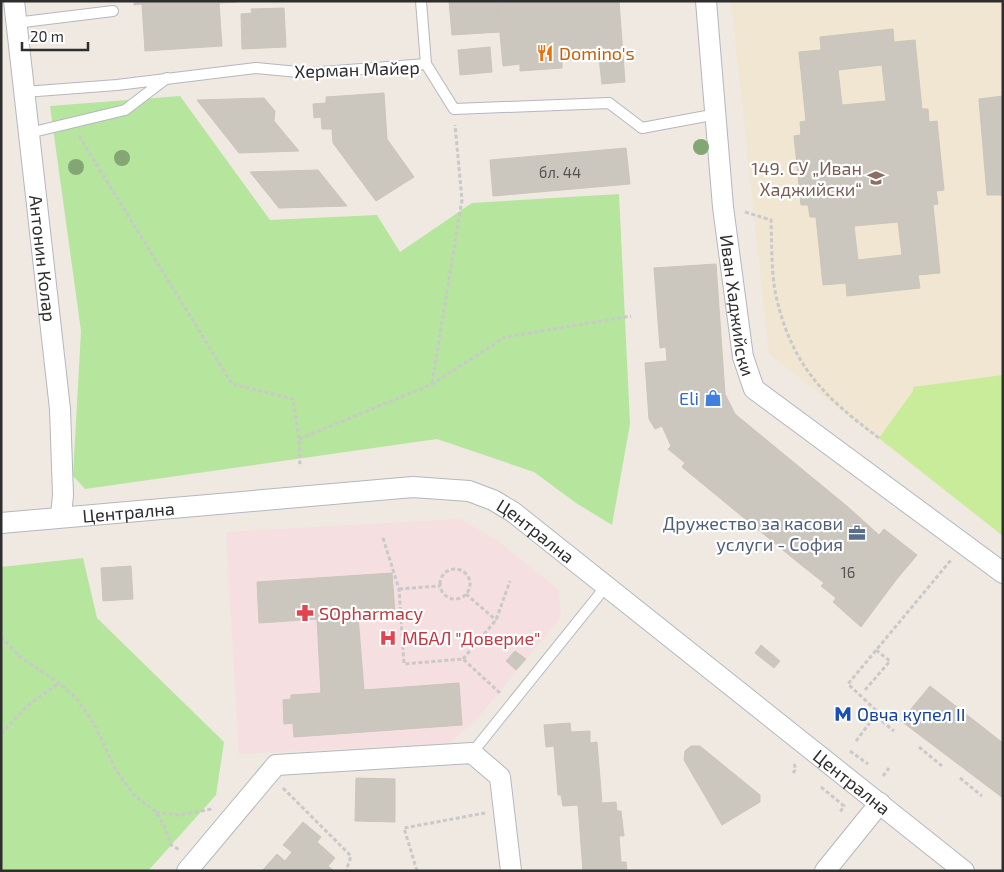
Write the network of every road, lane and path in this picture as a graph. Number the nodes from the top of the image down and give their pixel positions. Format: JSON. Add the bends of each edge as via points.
{"nodes":[{"id":1,"x":14,"y":1,"type":"edge"},
{"id":2,"x":421,"y":1,"type":"edge"},
{"id":3,"x":706,"y":1,"type":"edge"},
{"id":4,"x":114,"y":11,"type":"dead end"},
{"id":5,"x":15,"y":22,"type":"junction"},
{"id":6,"x":426,"y":64,"type":"junction"},
{"id":7,"x":167,"y":78,"type":"junction"},
{"id":8,"x":24,"y":92,"type":"junction"},
{"id":9,"x":454,"y":109,"type":"junction"},
{"id":10,"x":716,"y":114,"type":"junction"},
{"id":11,"x":72,"y":124,"type":"junction"},
{"id":12,"x":29,"y":133,"type":"junction"},
{"id":13,"x":723,"y":206,"type":"junction"},
{"id":14,"x":631,"y":316,"type":"dead end"},
{"id":15,"x":432,"y":384,"type":"junction"},
{"id":16,"x":879,"y":438,"type":"dead end"},
{"id":17,"x":299,"y":439,"type":"junction"},
{"id":18,"x":300,"y":467,"type":"dead end"},
{"id":19,"x":61,"y":516,"type":"junction"},
{"id":20,"x":1,"y":523,"type":"edge"},
{"id":21,"x":383,"y":538,"type":"dead end"},
{"id":22,"x":965,"y":544,"type":"junction"},
{"id":23,"x":1003,"y":573,"type":"edge"},
{"id":24,"x":510,"y":582,"type":"dead end"},
{"id":25,"x":607,"y":585,"type":"junction"},
{"id":26,"x":440,"y":586,"type":"junction"},
{"id":27,"x":399,"y":589,"type":"junction"},
{"id":28,"x":466,"y":594,"type":"junction"},
{"id":29,"x":496,"y":620,"type":"junction"},
{"id":30,"x":1,"y":637,"type":"edge"},
{"id":31,"x":876,"y":650,"type":"junction"},
{"id":32,"x":463,"y":660,"type":"junction"},
{"id":33,"x":59,"y":683,"type":"junction"},
{"id":34,"x":865,"y":690,"type":"dead end"},
{"id":35,"x":513,"y":704,"type":"junction"},
{"id":36,"x":867,"y":716,"type":"dead end"},
{"id":37,"x":877,"y":717,"type":"dead end"},
{"id":38,"x":872,"y":720,"type":"junction"},
{"id":39,"x":894,"y":731,"type":"dead end"},
{"id":40,"x":1,"y":734,"type":"edge"},
{"id":41,"x":856,"y":741,"type":"dead end"},
{"id":42,"x":919,"y":748,"type":"dead end"},
{"id":43,"x":850,"y":751,"type":"dead end"},
{"id":44,"x":472,"y":753,"type":"junction"},
{"id":45,"x":794,"y":764,"type":"dead end"},
{"id":46,"x":868,"y":764,"type":"dead end"},
{"id":47,"x":942,"y":766,"type":"dead end"},
{"id":48,"x":889,"y":768,"type":"dead end"},
{"id":49,"x":268,"y":773,"type":"junction"},
{"id":50,"x":792,"y":774,"type":"dead end"},
{"id":51,"x":883,"y":776,"type":"dead end"},
{"id":52,"x":960,"y":778,"type":"dead end"},
{"id":53,"x":821,"y":787,"type":"dead end"},
{"id":54,"x":982,"y":796,"type":"dead end"},
{"id":55,"x":880,"y":803,"type":"junction"},
{"id":56,"x":241,"y":807,"type":"junction"},
{"id":57,"x":504,"y":810,"type":"junction"},
{"id":58,"x":156,"y":812,"type":"junction"},
{"id":59,"x":840,"y":812,"type":"dead end"},
{"id":60,"x":191,"y":865,"type":"edge"},
{"id":61,"x":346,"y":871,"type":"edge"},
{"id":62,"x":417,"y":871,"type":"edge"},
{"id":63,"x":511,"y":871,"type":"edge"},
{"id":64,"x":825,"y":871,"type":"edge"},
{"id":65,"x":964,"y":871,"type":"edge"}],
"edges":[{"from":1,"to":5,"type":"street","name":"Антонин Колар"},
{"from":2,"to":6,"type":"lane"},
{"from":3,"to":10,"type":"street","name":"Иван Хаджийски"},
{"from":4,"to":5,"type":"lane"},
{"from":5,"to":8,"type":"street","name":"Антонин Колар"},
{"from":6,"to":7,"type":"lane","name":"Херман Майер","via":[[309,74],[256,68]]},
{"from":6,"to":9,"type":"lane","name":"Херман Майер"},
{"from":7,"to":8,"type":"lane","name":"Херман Майер"},
{"from":7,"to":11,"type":"lane","via":[[124,110]]},
{"from":8,"to":12,"type":"street","name":"Антонин Колар"},
{"from":9,"to":10,"type":"lane","via":[[609,103],[642,128]]},
{"from":9,"to":15,"type":"path","via":[[462,200]]},
{"from":10,"to":13,"type":"street","name":"Иван Хаджийски"},
{"from":11,"to":12,"type":"lane"},
{"from":11,"to":17,"type":"path","via":[[232,384],[293,399]]},
{"from":12,"to":19,"type":"street","name":"Антонин Колар","via":[[60,409]]},
{"from":13,"to":16,"type":"path","via":[[771,220],[776,295],[794,348],[814,382],[849,416]]},
{"from":13,"to":22,"type":"street","name":"Иван Хаджийски","via":[[743,357],[754,389]]},
{"from":14,"to":15,"type":"path","via":[[505,337]]},
{"from":15,"to":17,"type":"path"},
{"from":17,"to":18,"type":"path"},
{"from":19,"to":20,"type":"street","name":"Централна"},
{"from":19,"to":25,"type":"street","name":"Централна","via":[[413,487],[469,491],[513,512]]},
{"from":21,"to":27,"type":"path"},
{"from":22,"to":23,"type":"street","name":"Иван Хаджийски"},
{"from":22,"to":31,"type":"path"},
{"from":24,"to":29,"type":"path"},
{"from":25,"to":35,"type":"lane"},
{"from":25,"to":55,"type":"street","name":"Централна"},
{"from":26,"to":27,"type":"path"},
{"from":26,"to":28,"type":"path","via":[[454,599]]},
{"from":26,"to":28,"type":"path","via":[[444,574],[456,570],[468,576]]},
{"from":27,"to":32,"type":"path","via":[[404,664]]},
{"from":28,"to":29,"type":"path"},
{"from":29,"to":32,"type":"path"},
{"from":30,"to":33,"type":"path","via":[[20,658]]},
{"from":31,"to":34,"type":"path","via":[[890,661]]},
{"from":31,"to":38,"type":"path","via":[[848,684],[878,712]]},
{"from":32,"to":35,"type":"path"},
{"from":33,"to":40,"type":"path","via":[[28,705]]},
{"from":33,"to":58,"type":"path","via":[[77,699],[94,724],[116,770],[130,790]]},
{"from":35,"to":44,"type":"lane"},
{"from":36,"to":38,"type":"path"},
{"from":37,"to":39,"type":"path"},
{"from":38,"to":41,"type":"path"},
{"from":42,"to":47,"type":"path"},
{"from":43,"to":46,"type":"path"},
{"from":44,"to":49,"type":"street","via":[[276,765]]},
{"from":44,"to":57,"type":"street","via":[[500,777]]},
{"from":45,"to":50,"type":"path","via":[[796,769]]},
{"from":48,"to":51,"type":"path"},
{"from":49,"to":56,"type":"street"},
{"from":49,"to":61,"type":"path","via":[[351,856]]},
{"from":52,"to":54,"type":"path"},
{"from":53,"to":59,"type":"path","via":[[844,806]]},
{"from":55,"to":64,"type":"street"},
{"from":55,"to":65,"type":"street","name":"Централна"},
{"from":56,"to":58,"type":"path","via":[[178,815]]},
{"from":56,"to":60,"type":"street"},
{"from":57,"to":62,"type":"path","via":[[404,828]]},
{"from":57,"to":63,"type":"street"},
{"from":58,"to":60,"type":"path","via":[[172,845]]}]}
